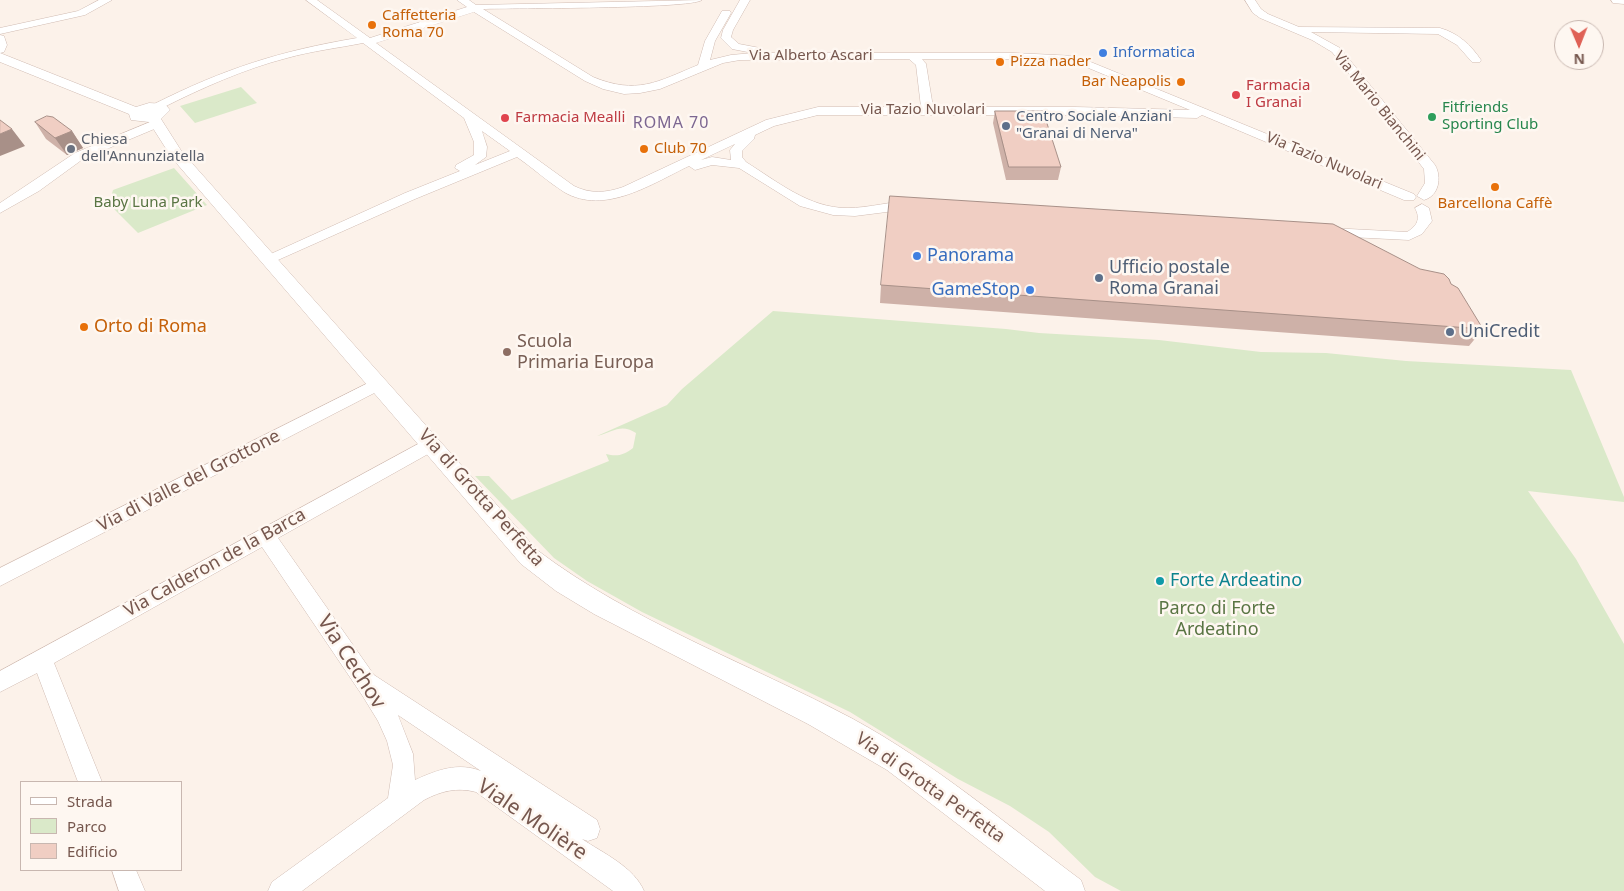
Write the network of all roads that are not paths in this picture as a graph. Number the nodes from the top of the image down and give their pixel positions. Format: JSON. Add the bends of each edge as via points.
{"nodes":[{"id":1,"x":107,"y":0,"type":"edge"},
{"id":2,"x":311,"y":0,"type":"edge"},
{"id":3,"x":697,"y":0,"type":"edge"},
{"id":4,"x":1250,"y":0,"type":"edge"},
{"id":5,"x":1618,"y":0,"type":"edge"},
{"id":6,"x":1624,"y":0,"type":"edge"},
{"id":7,"x":739,"y":1,"type":"edge"},
{"id":8,"x":474,"y":3,"type":"edge"},
{"id":9,"x":721,"y":22,"type":"junction"},
{"id":10,"x":733,"y":22,"type":"junction"},
{"id":11,"x":1293,"y":29,"type":"junction"},
{"id":12,"x":0,"y":31,"type":"edge"},
{"id":13,"x":0,"y":38,"type":"edge"},
{"id":14,"x":366,"y":41,"type":"junction"},
{"id":15,"x":0,"y":50,"type":"edge"},
{"id":16,"x":836,"y":53,"type":"junction"},
{"id":17,"x":995,"y":54,"type":"junction"},
{"id":18,"x":912,"y":56,"type":"junction"},
{"id":19,"x":937,"y":56,"type":"junction"},
{"id":20,"x":0,"y":57,"type":"edge"},
{"id":21,"x":1476,"y":60,"type":"dead end"},
{"id":22,"x":703,"y":67,"type":"junction"},
{"id":23,"x":1107,"y":68,"type":"junction"},
{"id":24,"x":1169,"y":96,"type":"junction"},
{"id":25,"x":1196,"y":107,"type":"junction"},
{"id":26,"x":933,"y":110,"type":"junction"},
{"id":27,"x":1176,"y":112,"type":"junction"},
{"id":28,"x":1210,"y":115,"type":"junction"},
{"id":29,"x":155,"y":116,"type":"junction"},
{"id":30,"x":469,"y":118,"type":"junction"},
{"id":31,"x":758,"y":129,"type":"junction"},
{"id":32,"x":519,"y":152,"type":"junction"},
{"id":33,"x":485,"y":161,"type":"junction"},
{"id":34,"x":689,"y":165,"type":"junction"},
{"id":35,"x":742,"y":165,"type":"junction"},
{"id":36,"x":522,"y":168,"type":"junction"},
{"id":37,"x":547,"y":173,"type":"junction"},
{"id":38,"x":1423,"y":202,"type":"junction"},
{"id":39,"x":928,"y":206,"type":"edge"},
{"id":40,"x":0,"y":209,"type":"edge"},
{"id":41,"x":1312,"y":231,"type":"edge"},
{"id":42,"x":269,"y":260,"type":"junction"},
{"id":43,"x":378,"y":384,"type":"junction"},
{"id":44,"x":430,"y":444,"type":"junction"},
{"id":45,"x":265,"y":535,"type":"junction"},
{"id":46,"x":0,"y":578,"type":"edge"},
{"id":47,"x":42,"y":658,"type":"junction"},
{"id":48,"x":0,"y":682,"type":"edge"},
{"id":49,"x":370,"y":684,"type":"junction"},
{"id":50,"x":90,"y":781,"type":"edge"},
{"id":51,"x":399,"y":804,"type":"junction"},
{"id":52,"x":548,"y":816,"type":"junction"},
{"id":53,"x":588,"y":829,"type":"dead end"},
{"id":54,"x":124,"y":871,"type":"edge"},
{"id":55,"x":132,"y":891,"type":"edge"},
{"id":56,"x":281,"y":891,"type":"edge"},
{"id":57,"x":631,"y":891,"type":"edge"},
{"id":58,"x":1070,"y":891,"type":"edge"}],
"edges":[{"from":1,"to":12,"type":"street","via":[[81,13]]},
{"from":2,"to":14,"type":"street","name":"Via Tazio Nuvolari"},
{"from":3,"to":8,"type":"street","via":[[594,4]]},
{"from":4,"to":11,"type":"street","name":"Via Mario Bianchini","via":[[1262,15]]},
{"from":5,"to":6,"type":"main road"},
{"from":7,"to":9,"type":"street"},
{"from":7,"to":10,"type":"street"},
{"from":8,"to":14,"type":"street"},
{"from":8,"to":22,"type":"street","name":"Via Alberto Ascari","via":[[581,74],[608,87],[624,90],[648,88]]},
{"from":9,"to":10,"type":"street"},
{"from":9,"to":22,"type":"street","via":[[710,41]]},
{"from":10,"to":16,"type":"street","name":"Via Alberto Ascari","via":[[726,37],[734,45],[748,50]]},
{"from":11,"to":21,"type":"street","via":[[1440,31],[1469,49]]},
{"from":11,"to":38,"type":"street","name":"Via Mario Bianchini","via":[[1336,50],[1430,168],[1431,187]]},
{"from":13,"to":15,"type":"street"},
{"from":14,"to":29,"type":"street","via":[[306,49],[234,71]]},
{"from":14,"to":30,"type":"street","name":"Via Tazio Nuvolari"},
{"from":16,"to":17,"type":"street","name":"Via Alberto Ascari"},
{"from":16,"to":18,"type":"street","name":"Via Alberto Ascari"},
{"from":16,"to":22,"type":"street","name":"Via Alberto Ascari","via":[[744,56]]},
{"from":17,"to":19,"type":"street","name":"Via Alberto Ascari"},
{"from":17,"to":23,"type":"street","name":"Via Alberto Ascari","via":[[1071,58]]},
{"from":18,"to":19,"type":"street","name":"Via Alberto Ascari"},
{"from":18,"to":26,"type":"street","via":[[921,64]]},
{"from":19,"to":26,"type":"street","via":[[932,61]]},
{"from":20,"to":29,"type":"street","via":[[136,112],[137,118]]},
{"from":23,"to":24,"type":"street","name":"Via Alberto Ascari"},
{"from":23,"to":25,"type":"street","name":"Via Alberto Ascari","via":[[1195,100]]},
{"from":24,"to":25,"type":"street","name":"Via Tazio Nuvolari"},
{"from":24,"to":27,"type":"street","via":[[1179,106]]},
{"from":25,"to":28,"type":"street","name":"Via Tazio Nuvolari"},
{"from":26,"to":27,"type":"street","name":"Via Tazio Nuvolari"},
{"from":26,"to":31,"type":"street","name":"Via Tazio Nuvolari","via":[[818,111]]},
{"from":27,"to":28,"type":"street","name":"Via Tazio Nuvolari"},
{"from":28,"to":38,"type":"street","name":"Via Tazio Nuvolari","via":[[1409,197],[1412,204]]},
{"from":29,"to":40,"type":"street","via":[[79,156]]},
{"from":29,"to":42,"type":"street","name":"Via di Grotta Perfetta","via":[[177,156]]},
{"from":30,"to":32,"type":"street","name":"Via Tazio Nuvolari"},
{"from":30,"to":33,"type":"street","name":"Via Tazio Nuvolari","via":[[482,143]]},
{"from":31,"to":34,"type":"street","name":"Via Tazio Nuvolari"},
{"from":31,"to":35,"type":"street","name":"Via Tazio Nuvolari","via":[[736,150],[736,158]]},
{"from":32,"to":33,"type":"street"},
{"from":32,"to":37,"type":"street","name":"Via Tazio Nuvolari"},
{"from":33,"to":36,"type":"street","name":"Via Tazio Nuvolari"},
{"from":33,"to":42,"type":"street"},
{"from":34,"to":35,"type":"street","name":"Via Tazio Nuvolari","via":[[712,161]]},
{"from":34,"to":36,"type":"street","name":"Via Tazio Nuvolari","via":[[628,198],[595,204],[564,197]]},
{"from":34,"to":37,"type":"street","name":"Via Tazio Nuvolari","via":[[605,196],[575,192]]},
{"from":35,"to":39,"type":"street","via":[[822,210],[846,212],[901,205]]},
{"from":36,"to":37,"type":"street"},
{"from":38,"to":41,"type":"street","name":"Via Mario Bianchini","via":[[1424,225],[1409,236]]},
{"from":42,"to":43,"type":"street","name":"Via di Grotta Perfetta"},
{"from":43,"to":44,"type":"street","name":"Via di Grotta Perfetta"},
{"from":43,"to":46,"type":"street","name":"Via di Valle del Grottone"},
{"from":44,"to":45,"type":"street","name":"Via Calderon de la Barca"},
{"from":44,"to":58,"type":"street","name":"Via di Grotta Perfetta","via":[[529,557],[558,579],[625,618],[844,728],[896,760]]},
{"from":45,"to":47,"type":"street","name":"Via Calderon de la Barca"},
{"from":45,"to":49,"type":"street","name":"Via Cechov","via":[[355,668]]},
{"from":47,"to":48,"type":"street","name":"Via Calderon de la Barca"},
{"from":47,"to":50,"type":"street"},
{"from":49,"to":51,"type":"street","name":"Via Cechov","via":[[399,744],[404,763]]},
{"from":49,"to":52,"type":"street","name":"Viale Molière"},
{"from":51,"to":52,"type":"street","name":"Viale Molière","via":[[432,783],[470,779]]},
{"from":51,"to":56,"type":"street"},
{"from":52,"to":53,"type":"street","name":"Viale Molière"},
{"from":52,"to":57,"type":"street","name":"Viale Molière"},
{"from":54,"to":55,"type":"street"}]}
